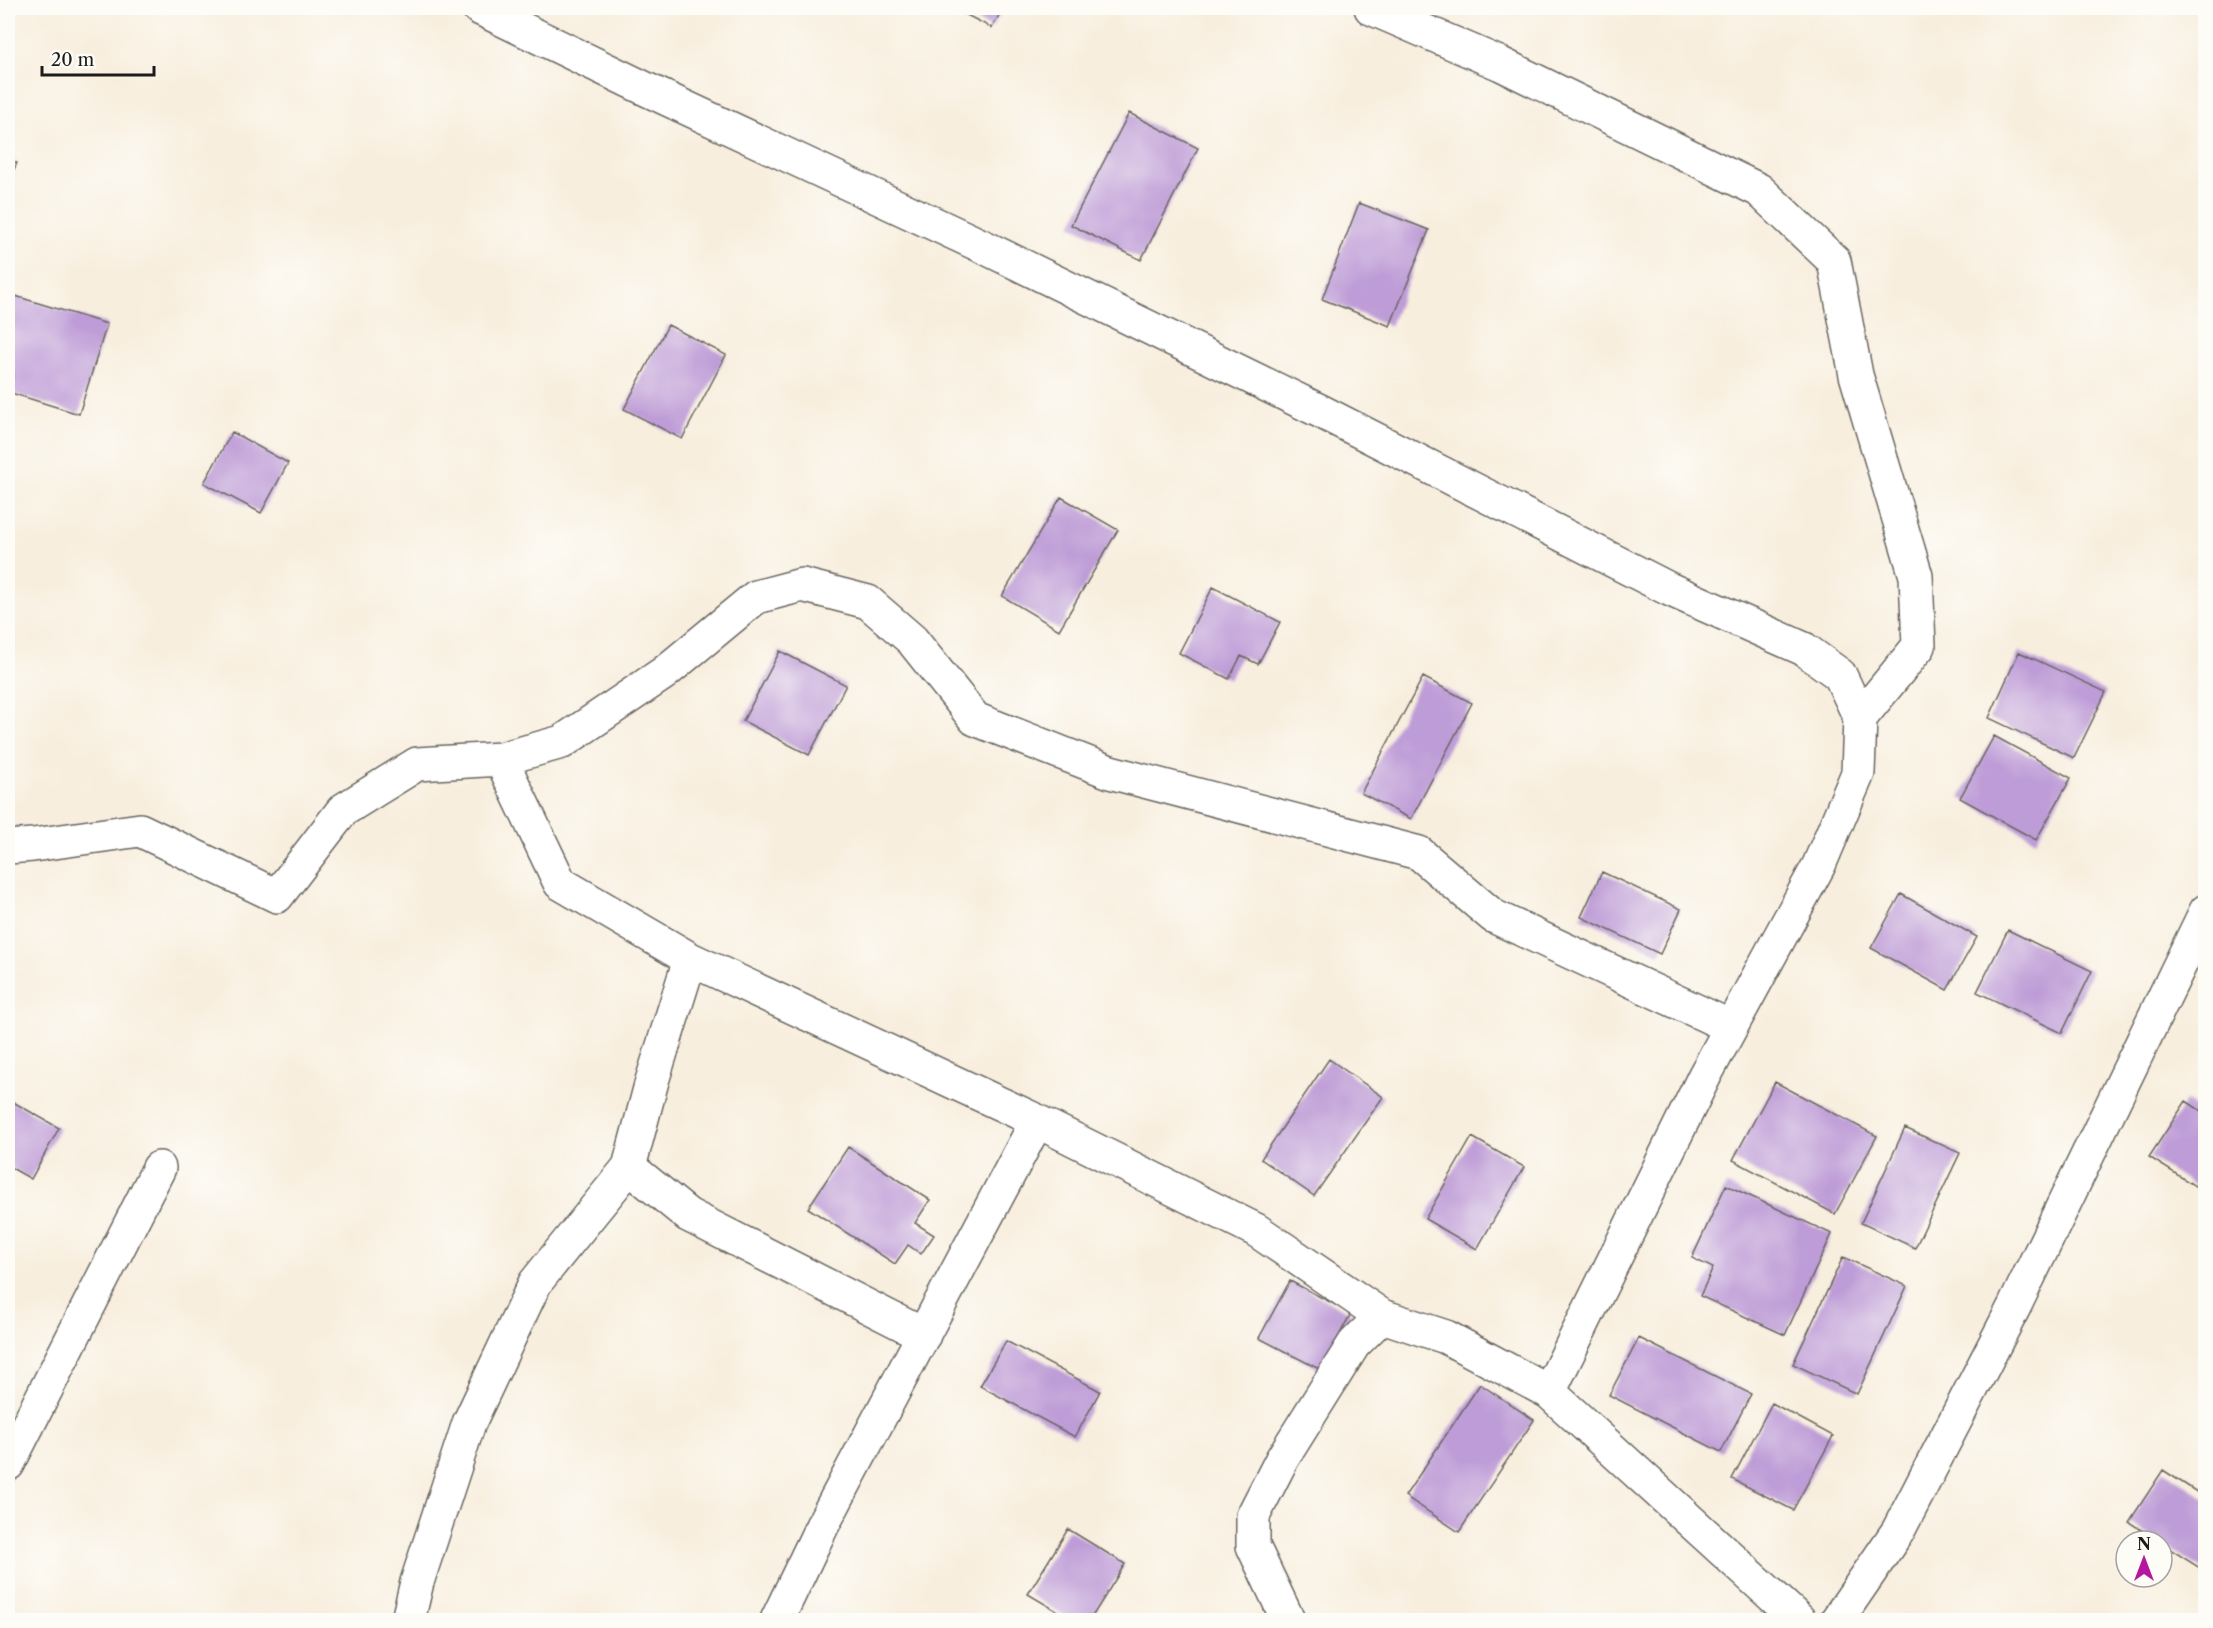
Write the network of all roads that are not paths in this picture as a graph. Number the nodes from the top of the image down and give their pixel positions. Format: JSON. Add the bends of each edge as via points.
{"nodes":[{"id":1,"x":479,"y":8,"type":"edge"},
{"id":2,"x":1371,"y":8,"type":"edge"},
{"id":3,"x":1860,"y":718,"type":"junction"},
{"id":4,"x":501,"y":759,"type":"junction"},
{"id":5,"x":8,"y":847,"type":"edge"},
{"id":6,"x":2205,"y":911,"type":"edge"},
{"id":7,"x":690,"y":960,"type":"junction"},
{"id":8,"x":1731,"y":1027,"type":"junction"},
{"id":9,"x":1036,"y":1121,"type":"junction"},
{"id":10,"x":629,"y":1167,"type":"junction"},
{"id":11,"x":159,"y":1168,"type":"dead end"},
{"id":12,"x":1382,"y":1316,"type":"junction"},
{"id":13,"x":924,"y":1335,"type":"junction"},
{"id":14,"x":1549,"y":1392,"type":"junction"},
{"id":15,"x":8,"y":1464,"type":"edge"},
{"id":16,"x":408,"y":1620,"type":"edge"},
{"id":17,"x":777,"y":1620,"type":"edge"},
{"id":18,"x":1288,"y":1620,"type":"edge"},
{"id":19,"x":1799,"y":1620,"type":"edge"},
{"id":20,"x":1837,"y":1620,"type":"edge"}],
"edges":[{"from":1,"to":3,"type":"street","via":[[1005,257],[1322,412],[1669,589],[1804,650],[1840,675]]},
{"from":2,"to":3,"type":"street","via":[[1502,64],[1759,190],[1834,261],[1856,375],[1916,576],[1919,646]]},
{"from":3,"to":8,"type":"street","via":[[1858,773],[1819,865]]},
{"from":4,"to":5,"type":"street","via":[[417,764],[343,810],[277,896],[140,831]]},
{"from":4,"to":7,"type":"street","via":[[560,883]]},
{"from":4,"to":8,"type":"street","via":[[562,742],[664,673],[756,597],[802,585],[868,602],[912,640],[975,719],[1110,772],[1419,853],[1493,916]]},
{"from":6,"to":20,"type":"street","via":[[2009,1318],[1898,1531]]},
{"from":7,"to":9,"type":"street"},
{"from":7,"to":10,"type":"street"},
{"from":8,"to":14,"type":"street"},
{"from":9,"to":12,"type":"street","via":[[1256,1230]]},
{"from":9,"to":13,"type":"street"},
{"from":10,"to":13,"type":"street","via":[[688,1215]]},
{"from":10,"to":16,"type":"street","via":[[535,1283],[469,1423]]},
{"from":11,"to":15,"type":"street"},
{"from":12,"to":14,"type":"street","via":[[1446,1337]]},
{"from":12,"to":18,"type":"street","via":[[1354,1344],[1282,1459],[1253,1516],[1253,1546]]},
{"from":13,"to":17,"type":"street","via":[[822,1526]]},
{"from":14,"to":19,"type":"street"}]}
